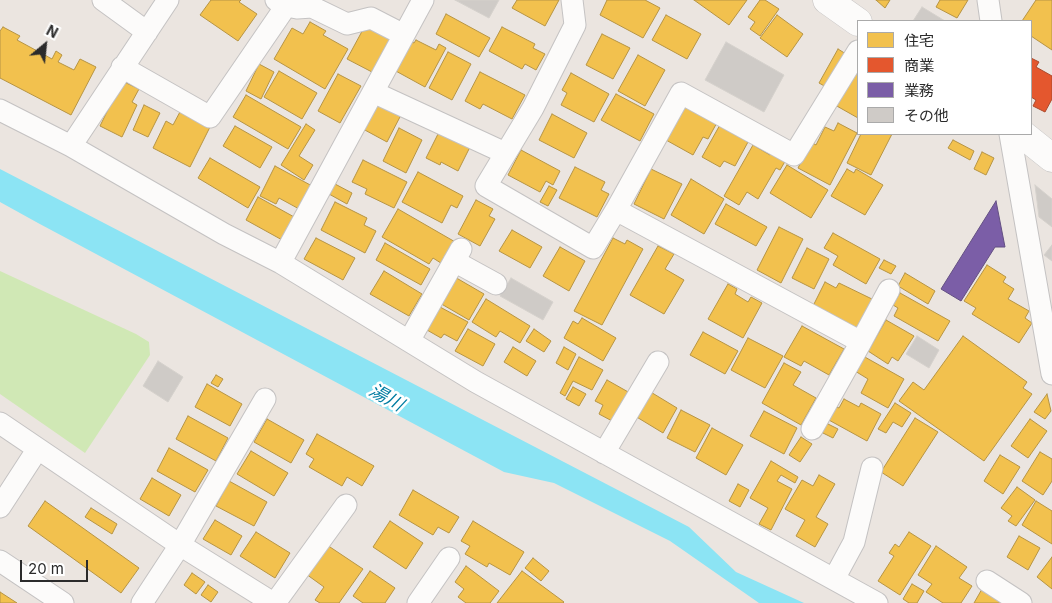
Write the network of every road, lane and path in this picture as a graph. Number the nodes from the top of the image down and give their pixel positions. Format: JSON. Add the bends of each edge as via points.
{"nodes":[{"id":1,"x":103,"y":0,"type":"edge"},
{"id":2,"x":168,"y":0,"type":"edge"},
{"id":3,"x":423,"y":0,"type":"edge"},
{"id":4,"x":572,"y":0,"type":"edge"},
{"id":5,"x":827,"y":0,"type":"edge"},
{"id":6,"x":988,"y":0,"type":"edge"},
{"id":7,"x":281,"y":3,"type":"edge"},
{"id":8,"x":991,"y":20,"type":"edge"},
{"id":9,"x":857,"y":21,"type":"edge"},
{"id":10,"x":147,"y":32,"type":"junction"},
{"id":11,"x":404,"y":35,"type":"junction"},
{"id":12,"x":857,"y":53,"type":"edge"},
{"id":13,"x":122,"y":67,"type":"junction"},
{"id":14,"x":373,"y":92,"type":"junction"},
{"id":15,"x":0,"y":110,"type":"edge"},
{"id":16,"x":1010,"y":135,"type":"edge"},
{"id":17,"x":1023,"y":135,"type":"edge"},
{"id":18,"x":71,"y":146,"type":"junction"},
{"id":19,"x":505,"y":153,"type":"junction"},
{"id":20,"x":1052,"y":158,"type":"edge"},
{"id":21,"x":616,"y":210,"type":"junction"},
{"id":22,"x":284,"y":256,"type":"dead end"},
{"id":23,"x":496,"y":284,"type":"dead end"},
{"id":24,"x":889,"y":290,"type":"dead end"},
{"id":25,"x":409,"y":341,"type":"junction"},
{"id":26,"x":861,"y":342,"type":"junction"},
{"id":27,"x":658,"y":362,"type":"dead end"},
{"id":28,"x":1052,"y":374,"type":"edge"},
{"id":29,"x":266,"y":398,"type":"dead end"},
{"id":30,"x":0,"y":423,"type":"edge"},
{"id":31,"x":812,"y":428,"type":"dead end"},
{"id":32,"x":37,"y":450,"type":"junction"},
{"id":33,"x":604,"y":453,"type":"junction"},
{"id":34,"x":872,"y":468,"type":"dead end"},
{"id":35,"x":346,"y":506,"type":"dead end"},
{"id":36,"x":0,"y":507,"type":"edge"},
{"id":37,"x":180,"y":545,"type":"junction"},
{"id":38,"x":449,"y":558,"type":"dead end"},
{"id":39,"x":0,"y":561,"type":"edge"},
{"id":40,"x":834,"y":579,"type":"junction"},
{"id":41,"x":987,"y":581,"type":"dead end"},
{"id":42,"x":63,"y":603,"type":"edge"},
{"id":43,"x":142,"y":603,"type":"edge"},
{"id":44,"x":274,"y":603,"type":"edge"},
{"id":45,"x":418,"y":603,"type":"edge"},
{"id":46,"x":877,"y":603,"type":"edge"},
{"id":47,"x":1021,"y":603,"type":"edge"}],
"edges":[{"from":1,"to":10,"type":"street"},
{"from":2,"to":10,"type":"street"},
{"from":3,"to":11,"type":"street"},
{"from":4,"to":19,"type":"street","via":[[575,25],[533,108]]},
{"from":5,"to":9,"type":"main road"},
{"from":6,"to":8,"type":"street"},
{"from":7,"to":11,"type":"street","via":[[297,8],[312,7],[347,24],[371,18]]},
{"from":7,"to":13,"type":"street","via":[[210,117]]},
{"from":10,"to":13,"type":"street"},
{"from":11,"to":14,"type":"street"},
{"from":12,"to":21,"type":"street","via":[[794,155],[681,92]]},
{"from":13,"to":18,"type":"street"},
{"from":14,"to":19,"type":"street"},
{"from":14,"to":22,"type":"street"},
{"from":15,"to":18,"type":"street"},
{"from":16,"to":28,"type":"street"},
{"from":17,"to":20,"type":"main road"},
{"from":18,"to":25,"type":"street","via":[[281,263]]},
{"from":19,"to":21,"type":"street","via":[[486,186],[593,248]]},
{"from":21,"to":26,"type":"street"},
{"from":23,"to":25,"type":"street","via":[[458,255]]},
{"from":24,"to":26,"type":"street"},
{"from":25,"to":33,"type":"street"},
{"from":26,"to":31,"type":"street"},
{"from":27,"to":33,"type":"street"},
{"from":29,"to":37,"type":"street"},
{"from":30,"to":32,"type":"street"},
{"from":32,"to":36,"type":"street"},
{"from":32,"to":37,"type":"street"},
{"from":33,"to":40,"type":"street"},
{"from":34,"to":40,"type":"street","via":[[854,542]]},
{"from":35,"to":44,"type":"street"},
{"from":37,"to":43,"type":"street"},
{"from":37,"to":44,"type":"street"},
{"from":38,"to":45,"type":"street"},
{"from":39,"to":42,"type":"street"},
{"from":40,"to":46,"type":"street"},
{"from":41,"to":47,"type":"street"}]}
